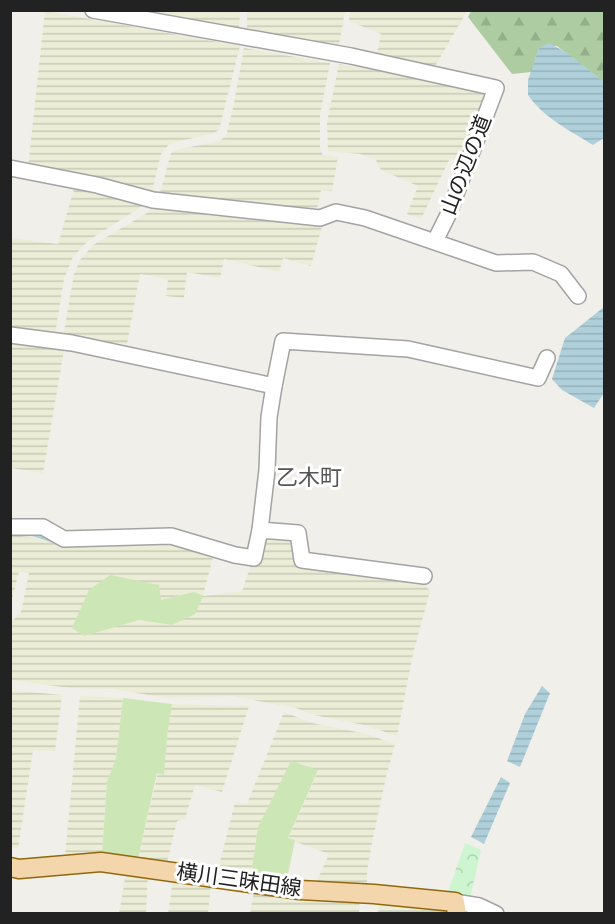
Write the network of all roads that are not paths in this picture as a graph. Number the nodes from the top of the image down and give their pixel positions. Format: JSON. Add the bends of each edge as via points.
{"nodes":[{"id":1,"x":93,"y":10,"type":"edge"},
{"id":2,"x":10,"y":168,"type":"edge"},
{"id":3,"x":435,"y":241,"type":"junction"},
{"id":4,"x":578,"y":296,"type":"dead end"},
{"id":5,"x":10,"y":335,"type":"edge"},
{"id":6,"x":547,"y":358,"type":"dead end"},
{"id":7,"x":274,"y":386,"type":"junction"},
{"id":8,"x":10,"y":527,"type":"edge"},
{"id":9,"x":260,"y":530,"type":"junction"},
{"id":10,"x":424,"y":576,"type":"dead end"},
{"id":11,"x":10,"y":867,"type":"edge"},
{"id":12,"x":456,"y":908,"type":"edge"},
{"id":13,"x":496,"y":914,"type":"edge"}],
"edges":[{"from":1,"to":3,"type":"street","name":"山の辺の道","via":[[351,56],[496,88]]},
{"from":2,"to":3,"type":"street","via":[[153,200],[320,218],[336,212]]},
{"from":3,"to":4,"type":"street","via":[[496,263],[533,262],[561,274]]},
{"from":5,"to":7,"type":"street","via":[[72,343]]},
{"from":6,"to":7,"type":"street","via":[[538,378],[408,349],[283,341]]},
{"from":7,"to":9,"type":"street"},
{"from":8,"to":9,"type":"street","via":[[43,527],[64,539],[171,536],[254,558]]},
{"from":9,"to":10,"type":"street","via":[[298,533],[302,560],[308,562]]},
{"from":11,"to":12,"type":"main road","name":"横川三昧田線","via":[[100,862],[300,890],[374,894]]},
{"from":12,"to":13,"type":"street","via":[[479,906]]}]}
